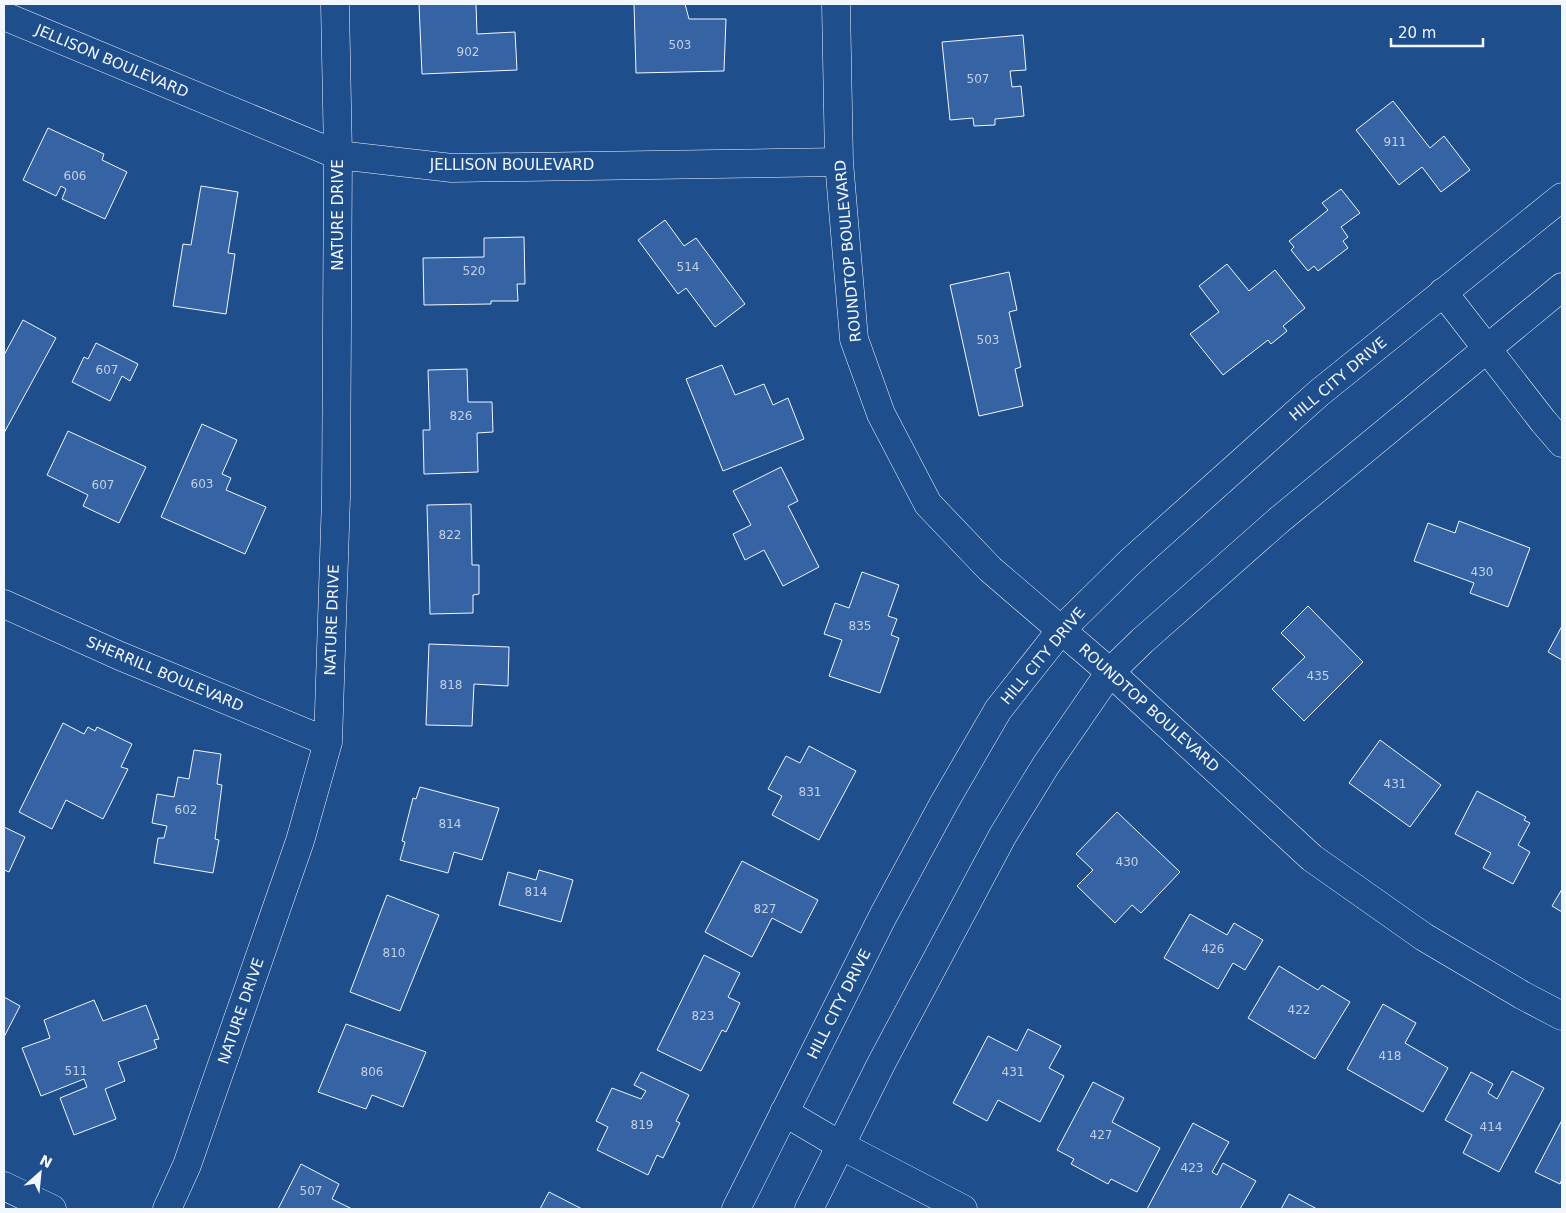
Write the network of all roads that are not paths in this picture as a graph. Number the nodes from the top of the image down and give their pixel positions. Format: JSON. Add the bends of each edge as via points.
{"nodes":[{"id":1,"x":335,"y":4,"type":"edge"},
{"id":2,"x":836,"y":4,"type":"edge"},
{"id":3,"x":4,"y":16,"type":"edge"},
{"id":4,"x":338,"y":155,"type":"junction"},
{"id":5,"x":839,"y":162,"type":"junction"},
{"id":6,"x":1562,"y":197,"type":"edge"},
{"id":7,"x":1562,"y":287,"type":"edge"},
{"id":8,"x":1443,"y":292,"type":"junction"},
{"id":9,"x":1487,"y":348,"type":"junction"},
{"id":10,"x":1562,"y":443,"type":"edge"},
{"id":11,"x":4,"y":604,"type":"edge"},
{"id":12,"x":1062,"y":629,"type":"junction"},
{"id":13,"x":1110,"y":672,"type":"junction"},
{"id":14,"x":328,"y":742,"type":"junction"},
{"id":15,"x":1562,"y":1016,"type":"edge"},
{"id":16,"x":784,"y":1112,"type":"junction"},
{"id":17,"x":840,"y":1145,"type":"junction"},
{"id":18,"x":4,"y":1186,"type":"edge"},
{"id":19,"x":52,"y":1209,"type":"edge"},
{"id":20,"x":167,"y":1209,"type":"edge"},
{"id":21,"x":736,"y":1209,"type":"edge"},
{"id":22,"x":809,"y":1209,"type":"edge"},
{"id":23,"x":964,"y":1209,"type":"edge"}],
"edges":[{"from":1,"to":4,"type":"street","name":"NATURE DRIVE"},
{"from":2,"to":5,"type":"street","name":"ROUNDTOP BOULEVARD"},
{"from":3,"to":4,"type":"street","name":"JELLISON BOULEVARD"},
{"from":4,"to":5,"type":"street","name":"JELLISON BOULEVARD","via":[[452,168]]},
{"from":4,"to":14,"type":"street","name":"NATURE DRIVE","via":[[336,497]]},
{"from":5,"to":12,"type":"street","name":"ROUNDTOP BOULEVARD","via":[[854,339],[881,414],[928,504],[990,569]]},
{"from":6,"to":8,"type":"street","name":"HILL CITY DRIVE"},
{"from":7,"to":9,"type":"street"},
{"from":8,"to":9,"type":"street"},
{"from":8,"to":12,"type":"street","name":"HILL CITY DRIVE","via":[[1319,393],[1219,481]]},
{"from":9,"to":10,"type":"street"},
{"from":9,"to":13,"type":"street","via":[[1279,520]]},
{"from":11,"to":14,"type":"street","name":"SHERRILL BOULEVARD"},
{"from":12,"to":13,"type":"street","name":"ROUNDTOP BOULEVARD"},
{"from":12,"to":16,"type":"street","name":"HILL CITY DRIVE","via":[[998,710],[949,794]]},
{"from":13,"to":15,"type":"street","name":"ROUNDTOP BOULEVARD","via":[[1312,858],[1424,937]]},
{"from":13,"to":17,"type":"street","via":[[1003,835]]},
{"from":14,"to":20,"type":"street","name":"NATURE DRIVE","via":[[297,850],[187,1165]]},
{"from":16,"to":17,"type":"street"},
{"from":16,"to":21,"type":"street","name":"HILL CITY DRIVE"},
{"from":17,"to":22,"type":"street"},
{"from":17,"to":23,"type":"street"},
{"from":18,"to":19,"type":"street"}]}
